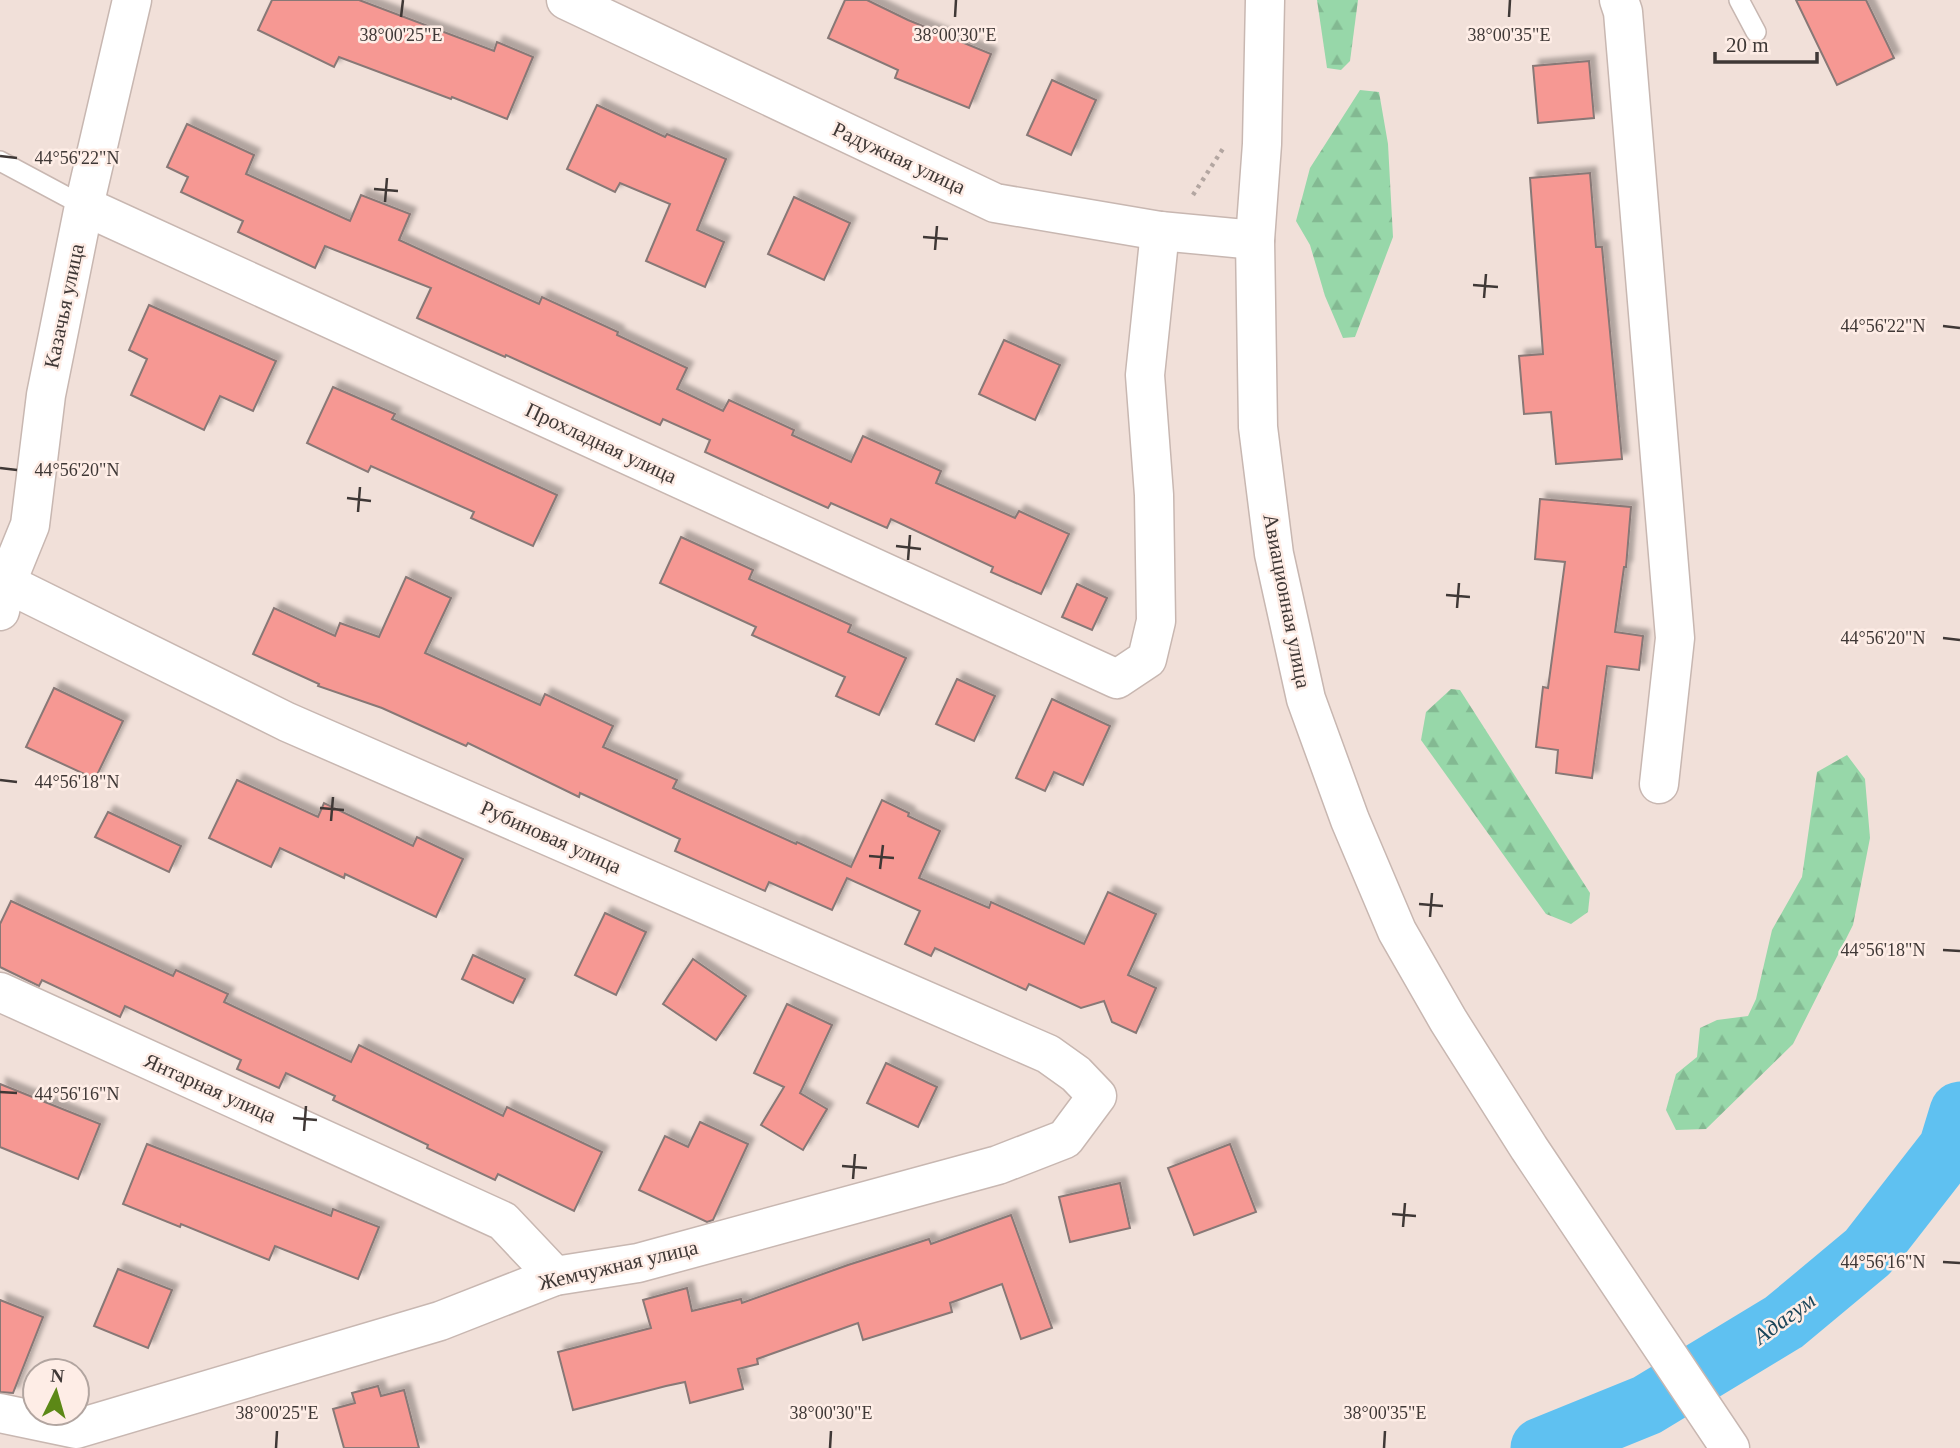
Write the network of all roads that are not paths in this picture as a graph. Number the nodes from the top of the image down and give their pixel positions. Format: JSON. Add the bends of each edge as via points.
{"nodes":[{"id":1,"x":132,"y":0,"type":"edge"},
{"id":2,"x":566,"y":0,"type":"edge"},
{"id":3,"x":1265,"y":0,"type":"edge"},
{"id":4,"x":1619,"y":0,"type":"edge"},
{"id":5,"x":1739,"y":0,"type":"edge"},
{"id":6,"x":1756,"y":32,"type":"dead end"},
{"id":7,"x":0,"y":161,"type":"edge"},
{"id":8,"x":85,"y":206,"type":"junction"},
{"id":9,"x":1160,"y":231,"type":"junction"},
{"id":10,"x":1255,"y":240,"type":"junction"},
{"id":11,"x":2,"y":592,"type":"edge"},
{"id":12,"x":1659,"y":784,"type":"dead end"},
{"id":13,"x":0,"y":992,"type":"edge"},
{"id":14,"x":1097,"y":1096,"type":"joint"},
{"id":15,"x":555,"y":1276,"type":"junction"},
{"id":16,"x":0,"y":1413,"type":"edge"},
{"id":17,"x":1730,"y":1448,"type":"edge"}],
"edges":[{"from":1,"to":8,"type":"street","name":"Казачья улица"},
{"from":2,"to":9,"type":"street","name":"Радужная улица","via":[[995,203]]},
{"from":3,"to":10,"type":"street","name":"Авиационная улица"},
{"from":4,"to":12,"type":"street","via":[[1675,638]]},
{"from":5,"to":6,"type":"lane"},
{"from":7,"to":8,"type":"lane"},
{"from":8,"to":9,"type":"street","name":"Прохладная улица","via":[[1117,678],[1147,659],[1156,621],[1154,495],[1145,375]]},
{"from":8,"to":11,"type":"street","name":"Казачья улица","via":[[46,395],[30,525]]},
{"from":9,"to":10,"type":"street","name":"Радужная улица"},
{"from":10,"to":17,"type":"street","name":"Авиационная улица","via":[[1258,427],[1274,554],[1306,699],[1350,820],[1397,931],[1448,1020]]},
{"from":11,"to":14,"type":"street","name":"Рубиновая улица","via":[[287,722],[1048,1054]]},
{"from":13,"to":15,"type":"street","name":"Янтарная улица","via":[[503,1221]]},
{"from":14,"to":15,"type":"street","name":"Жемчужная улица","via":[[1065,1139],[998,1164],[638,1263]]},
{"from":15,"to":16,"type":"street","name":"Жемчужная улица","via":[[440,1321],[76,1429]]}]}
